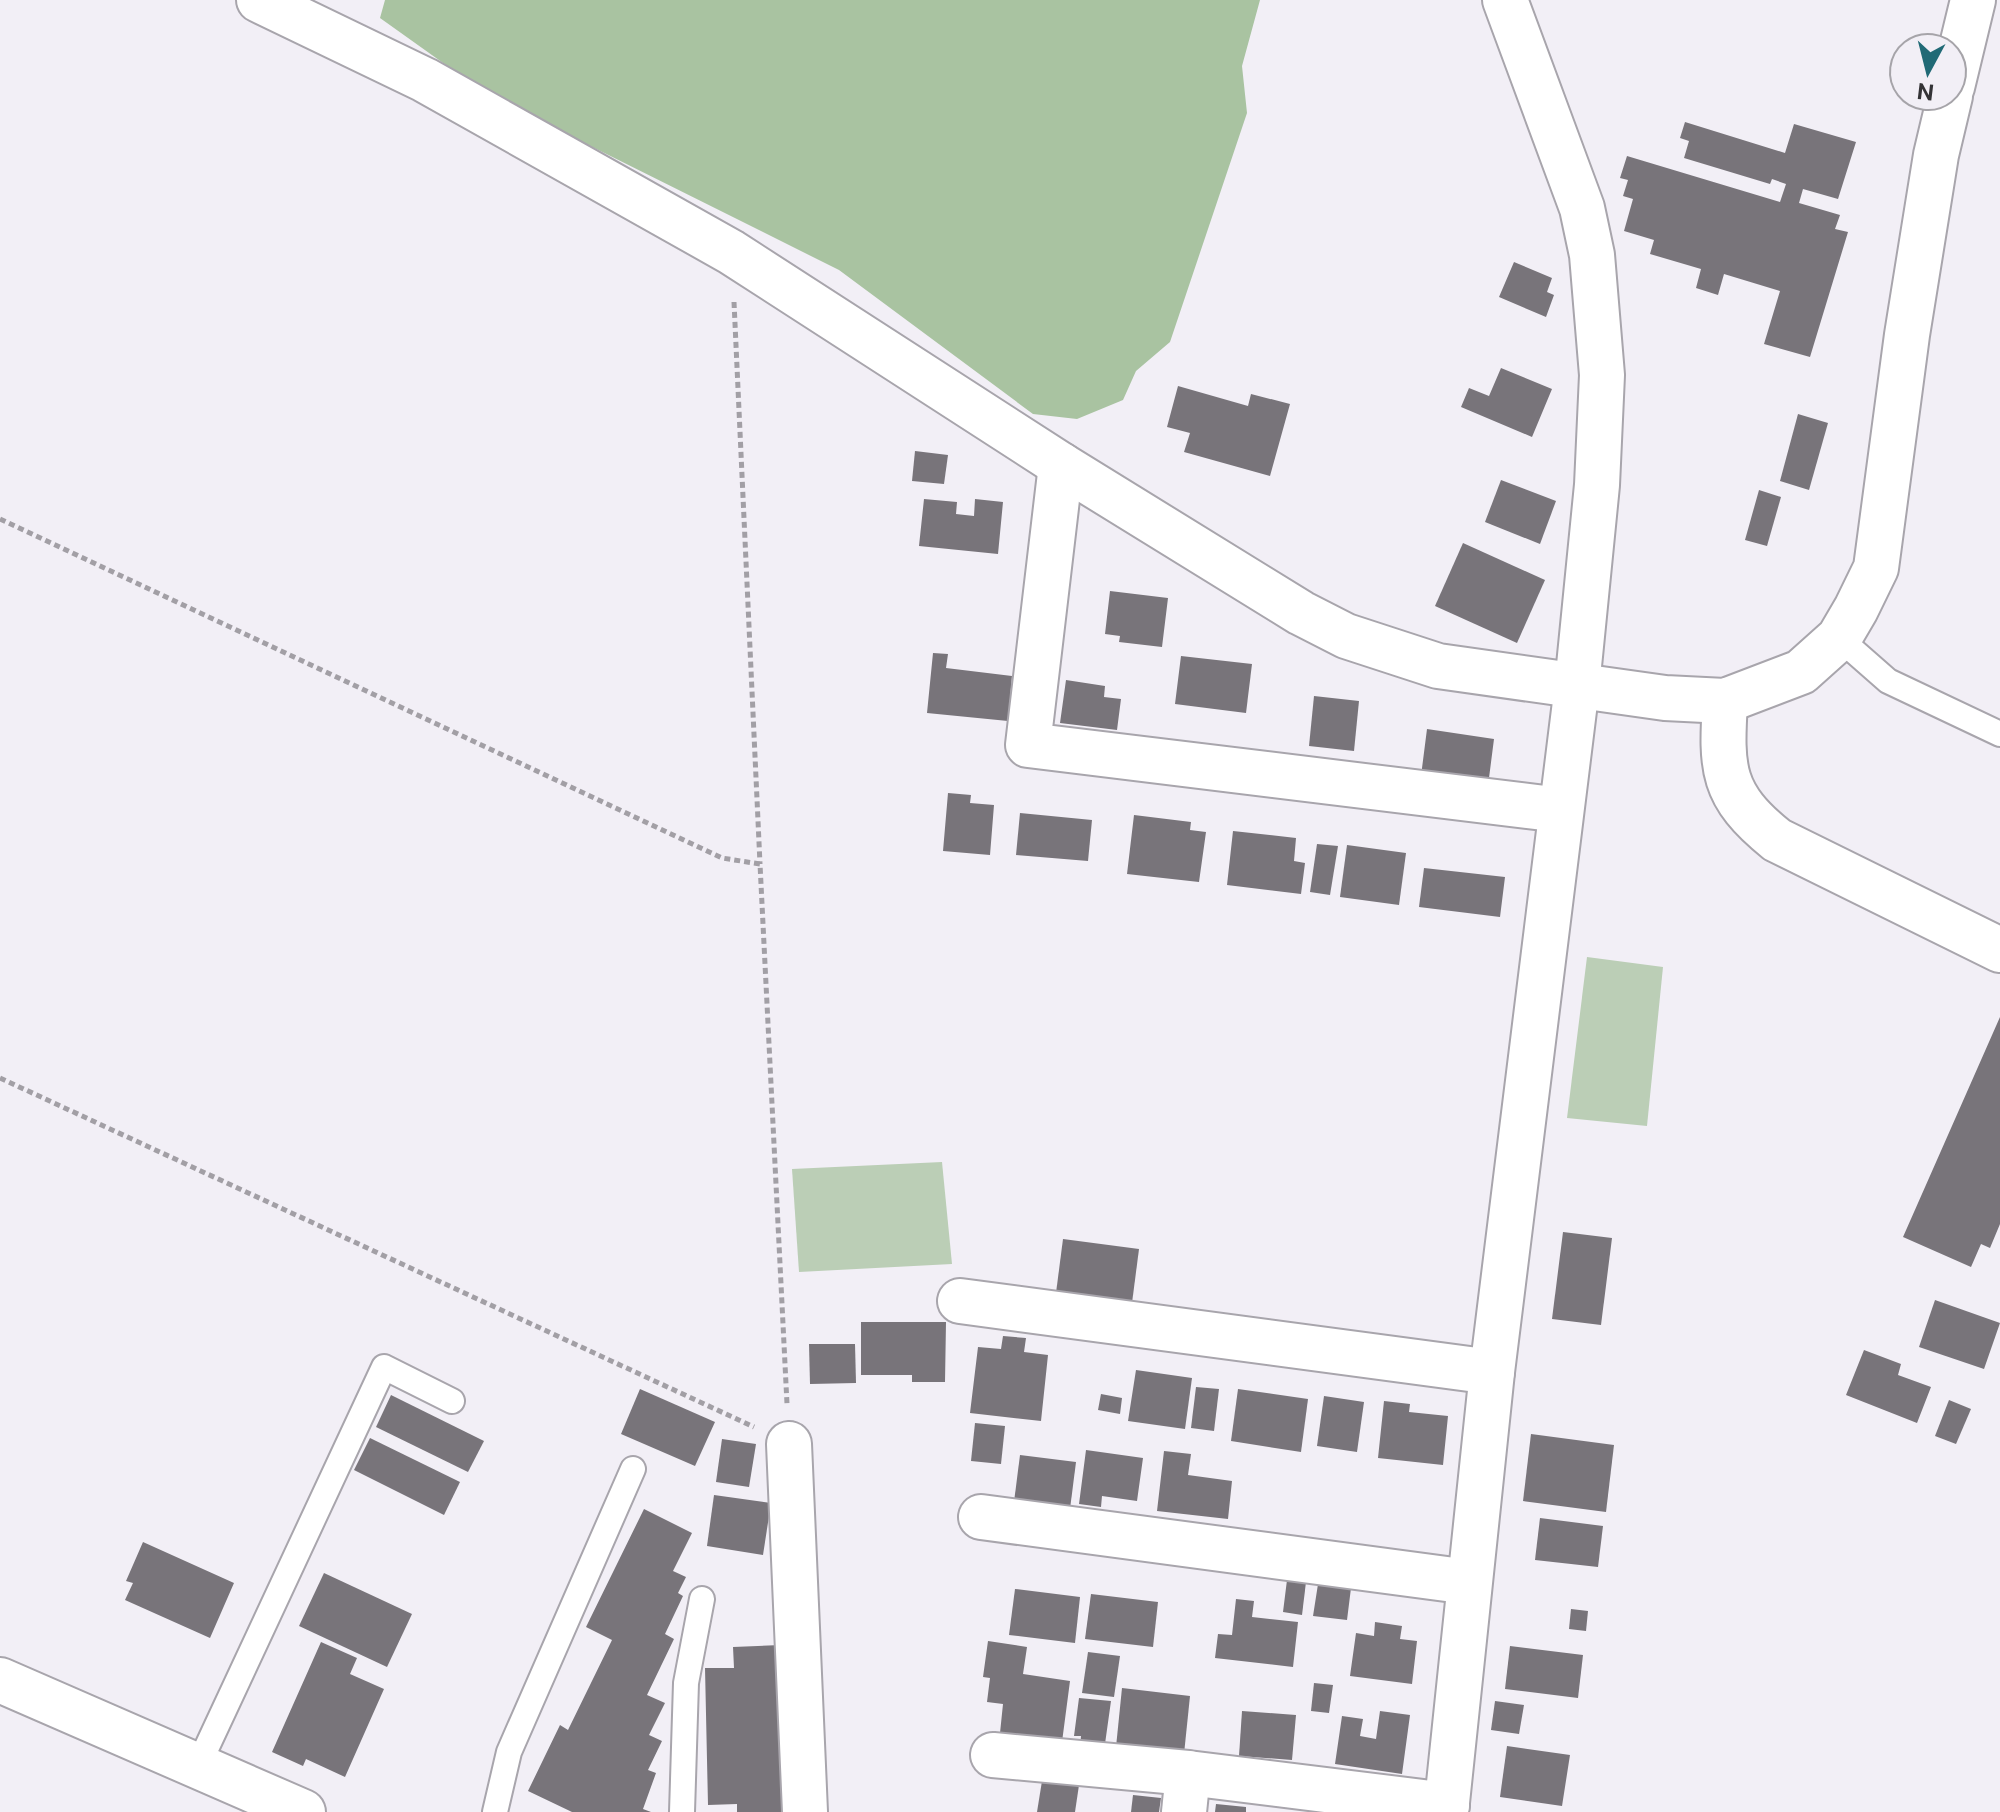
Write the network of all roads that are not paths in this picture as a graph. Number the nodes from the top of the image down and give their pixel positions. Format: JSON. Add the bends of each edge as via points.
{"nodes":[{"id":1,"x":259,"y":0,"type":"edge"},
{"id":2,"x":1505,"y":0,"type":"edge"},
{"id":3,"x":1973,"y":0,"type":"edge"},
{"id":4,"x":1965,"y":32,"type":"edge"},
{"id":5,"x":1946,"y":112,"type":"edge"},
{"id":6,"x":1061,"y":465,"type":"junction"},
{"id":7,"x":1839,"y":638,"type":"junction"},
{"id":8,"x":1577,"y":686,"type":"junction"},
{"id":9,"x":1725,"y":701,"type":"junction"},
{"id":10,"x":2000,"y":734,"type":"edge"},
{"id":11,"x":1561,"y":810,"type":"junction"},
{"id":12,"x":2000,"y":950,"type":"edge"},
{"id":13,"x":960,"y":1301,"type":"dead end"},
{"id":14,"x":1492,"y":1372,"type":"junction"},
{"id":15,"x":452,"y":1401,"type":"dead end"},
{"id":16,"x":789,"y":1444,"type":"road end"},
{"id":17,"x":633,"y":1469,"type":"dead end"},
{"id":18,"x":981,"y":1517,"type":"dead end"},
{"id":19,"x":1469,"y":1582,"type":"junction"},
{"id":20,"x":702,"y":1599,"type":"dead end"},
{"id":21,"x":0,"y":1680,"type":"edge"},
{"id":22,"x":993,"y":1755,"type":"dead end"},
{"id":23,"x":198,"y":1766,"type":"junction"},
{"id":24,"x":1186,"y":1793,"type":"edge"},
{"id":25,"x":1447,"y":1809,"type":"edge"},
{"id":26,"x":303,"y":1812,"type":"edge"},
{"id":27,"x":495,"y":1812,"type":"edge"},
{"id":28,"x":682,"y":1812,"type":"edge"},
{"id":29,"x":805,"y":1812,"type":"edge"}],
"edges":[{"from":1,"to":6,"type":"street","via":[[425,80],[731,252]]},
{"from":2,"to":8,"type":"street","via":[[1582,208],[1595,280],[1602,375]]},
{"from":3,"to":4,"type":"street"},
{"from":5,"to":7,"type":"street","via":[[1907,335],[1876,568]]},
{"from":6,"to":8,"type":"street","via":[[1346,636],[1438,666]]},
{"from":6,"to":11,"type":"street","via":[[1028,745]]},
{"from":7,"to":9,"type":"street","via":[[1801,672]]},
{"from":7,"to":10,"type":"lane","via":[[1888,681]]},
{"from":8,"to":9,"type":"street"},
{"from":8,"to":11,"type":"street"},
{"from":9,"to":12,"type":"street","via":[[1721,762],[1751,819],[1777,840]]},
{"from":11,"to":14,"type":"street"},
{"from":13,"to":14,"type":"street"},
{"from":14,"to":19,"type":"street"},
{"from":15,"to":23,"type":"lane","via":[[384,1367]]},
{"from":16,"to":29,"type":"street"},
{"from":17,"to":27,"type":"lane","via":[[509,1752]]},
{"from":18,"to":19,"type":"street"},
{"from":19,"to":25,"type":"street"},
{"from":20,"to":28,"type":"lane","via":[[686,1683]]},
{"from":21,"to":23,"type":"street"},
{"from":22,"to":24,"type":"street"},
{"from":23,"to":26,"type":"street"},
{"from":24,"to":25,"type":"street"}]}
